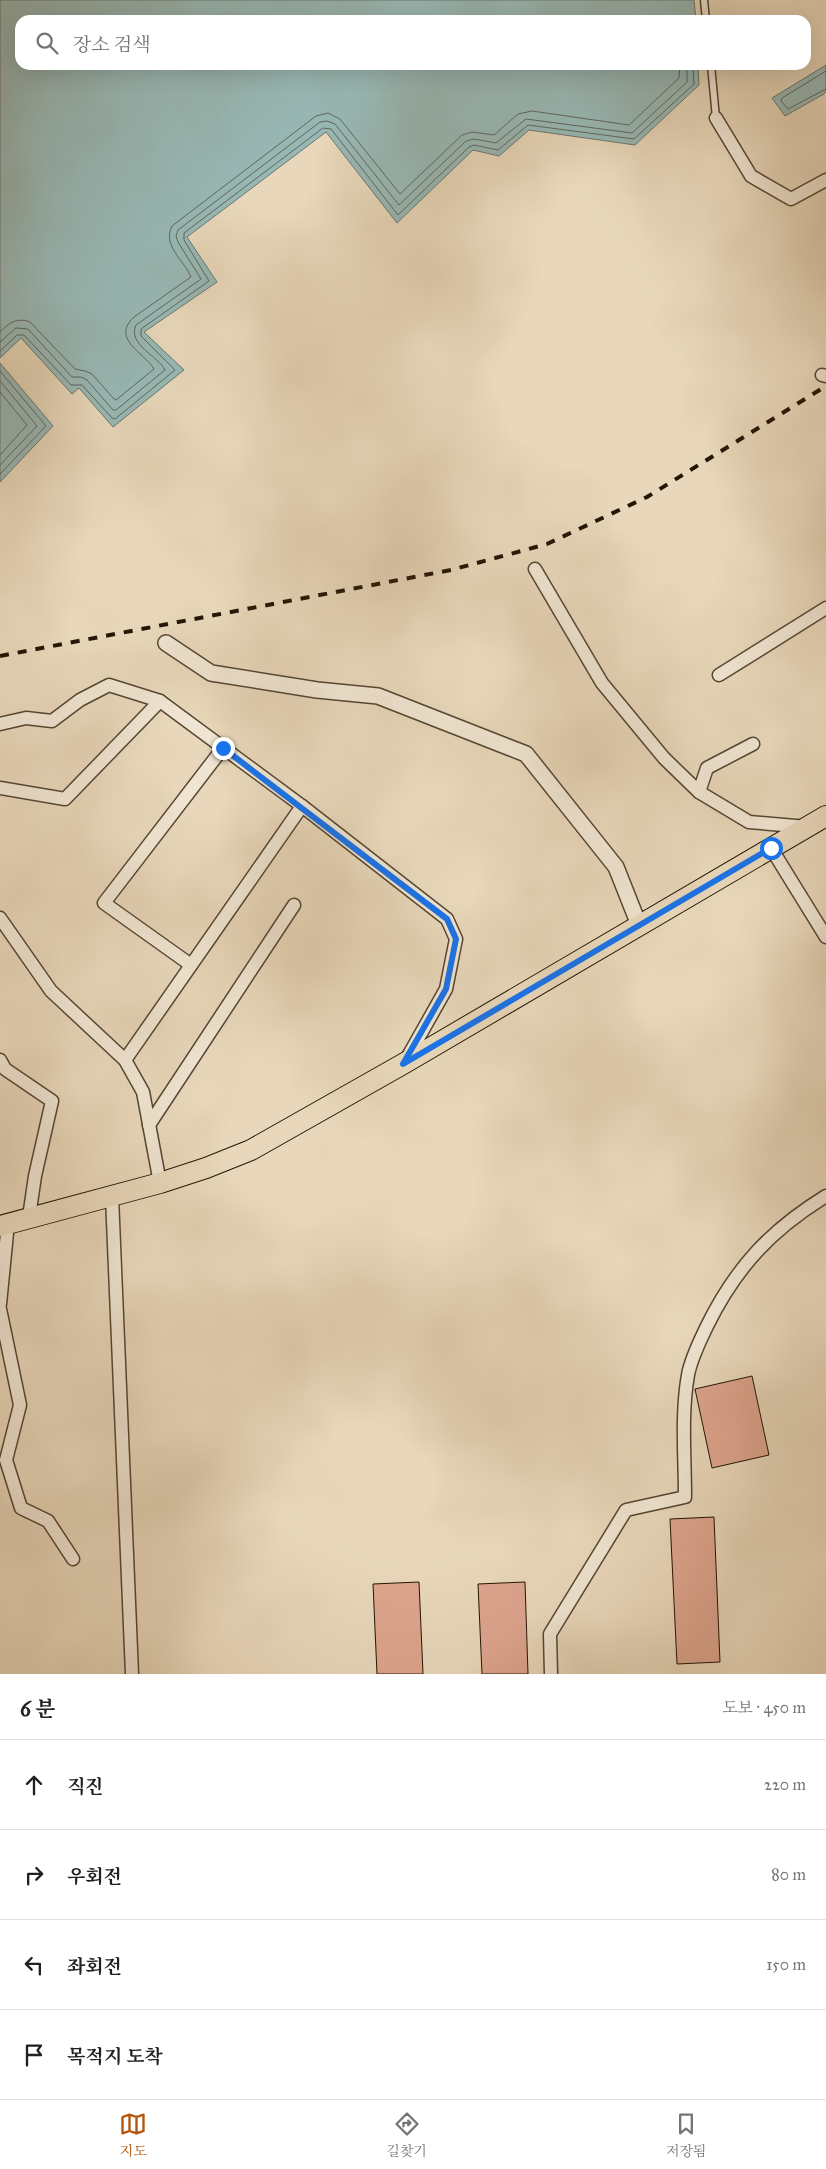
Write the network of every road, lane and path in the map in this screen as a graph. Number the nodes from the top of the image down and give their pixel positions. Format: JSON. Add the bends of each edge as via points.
{"nodes":[{"id":1,"x":704,"y":0,"type":"edge"},
{"id":2,"x":706,"y":15,"type":"edge"},
{"id":3,"x":711,"y":70,"type":"edge"},
{"id":4,"x":716,"y":118,"type":"joint"},
{"id":5,"x":826,"y":180,"type":"edge"},
{"id":6,"x":534,"y":569,"type":"dead end"},
{"id":7,"x":826,"y":608,"type":"edge"},
{"id":8,"x":166,"y":643,"type":"dead end"},
{"id":9,"x":719,"y":675,"type":"dead end"},
{"id":10,"x":160,"y":702,"type":"junction"},
{"id":11,"x":0,"y":724,"type":"edge"},
{"id":12,"x":753,"y":744,"type":"dead end"},
{"id":13,"x":223,"y":748,"type":"junction"},
{"id":14,"x":0,"y":788,"type":"edge"},
{"id":15,"x":700,"y":792,"type":"junction"},
{"id":16,"x":302,"y":806,"type":"junction"},
{"id":17,"x":826,"y":816,"type":"edge"},
{"id":18,"x":807,"y":827,"type":"junction"},
{"id":19,"x":771,"y":848,"type":"junction"},
{"id":20,"x":294,"y":905,"type":"dead end"},
{"id":21,"x":0,"y":918,"type":"edge"},
{"id":22,"x":639,"y":925,"type":"junction"},
{"id":23,"x":826,"y":937,"type":"edge"},
{"id":24,"x":191,"y":965,"type":"junction"},
{"id":25,"x":0,"y":1060,"type":"edge"},
{"id":26,"x":125,"y":1060,"type":"junction"},
{"id":27,"x":403,"y":1064,"type":"junction"},
{"id":28,"x":149,"y":1125,"type":"junction"},
{"id":29,"x":160,"y":1183,"type":"junction"},
{"id":30,"x":826,"y":1196,"type":"edge"},
{"id":31,"x":112,"y":1197,"type":"junction"},
{"id":32,"x":29,"y":1217,"type":"junction"},
{"id":33,"x":4,"y":1224,"type":"edge"},
{"id":34,"x":0,"y":1304,"type":"edge"},
{"id":35,"x":0,"y":1309,"type":"edge"},
{"id":36,"x":73,"y":1559,"type":"dead end"},
{"id":37,"x":132,"y":1674,"type":"edge"},
{"id":38,"x":551,"y":1674,"type":"edge"}],
"edges":[{"from":1,"to":2,"type":"lane"},
{"from":3,"to":4,"type":"lane"},
{"from":4,"to":5,"type":"street","via":[[751,176],[791,198]]},
{"from":6,"to":15,"type":"street","via":[[602,683],[664,758]]},
{"from":7,"to":9,"type":"street"},
{"from":8,"to":22,"type":"street","via":[[211,672],[317,690],[378,696],[526,754],[616,867]]},
{"from":10,"to":11,"type":"street","via":[[109,685],[80,700],[52,721],[26,718]]},
{"from":10,"to":13,"type":"street"},
{"from":10,"to":14,"type":"street","via":[[65,799]]},
{"from":12,"to":15,"type":"street","via":[[707,768]]},
{"from":13,"to":16,"type":"street"},
{"from":13,"to":24,"type":"street","via":[[104,903]]},
{"from":15,"to":18,"type":"street","via":[[749,822]]},
{"from":16,"to":24,"type":"street"},
{"from":16,"to":27,"type":"street","via":[[447,919],[456,939],[446,989]]},
{"from":17,"to":18,"type":"main road"},
{"from":18,"to":19,"type":"main road"},
{"from":19,"to":22,"type":"main road"},
{"from":19,"to":23,"type":"street"},
{"from":20,"to":28,"type":"street"},
{"from":21,"to":26,"type":"street","via":[[51,992]]},
{"from":22,"to":27,"type":"main road"},
{"from":24,"to":26,"type":"street"},
{"from":25,"to":32,"type":"street","via":[[5,1069],[52,1101]]},
{"from":26,"to":28,"type":"street","via":[[143,1092]]},
{"from":27,"to":29,"type":"main road","via":[[251,1150]]},
{"from":28,"to":29,"type":"street"},
{"from":29,"to":31,"type":"main road"},
{"from":30,"to":38,"type":"street","via":[[781,1227],[751,1257],[722,1295],[688,1375],[685,1497],[626,1510],[550,1634]]},
{"from":31,"to":32,"type":"main road"},
{"from":31,"to":37,"type":"street"},
{"from":32,"to":33,"type":"main road"},
{"from":33,"to":34,"type":"street"},
{"from":35,"to":36,"type":"street","via":[[20,1405],[6,1460],[21,1508],[48,1521]]}]}
